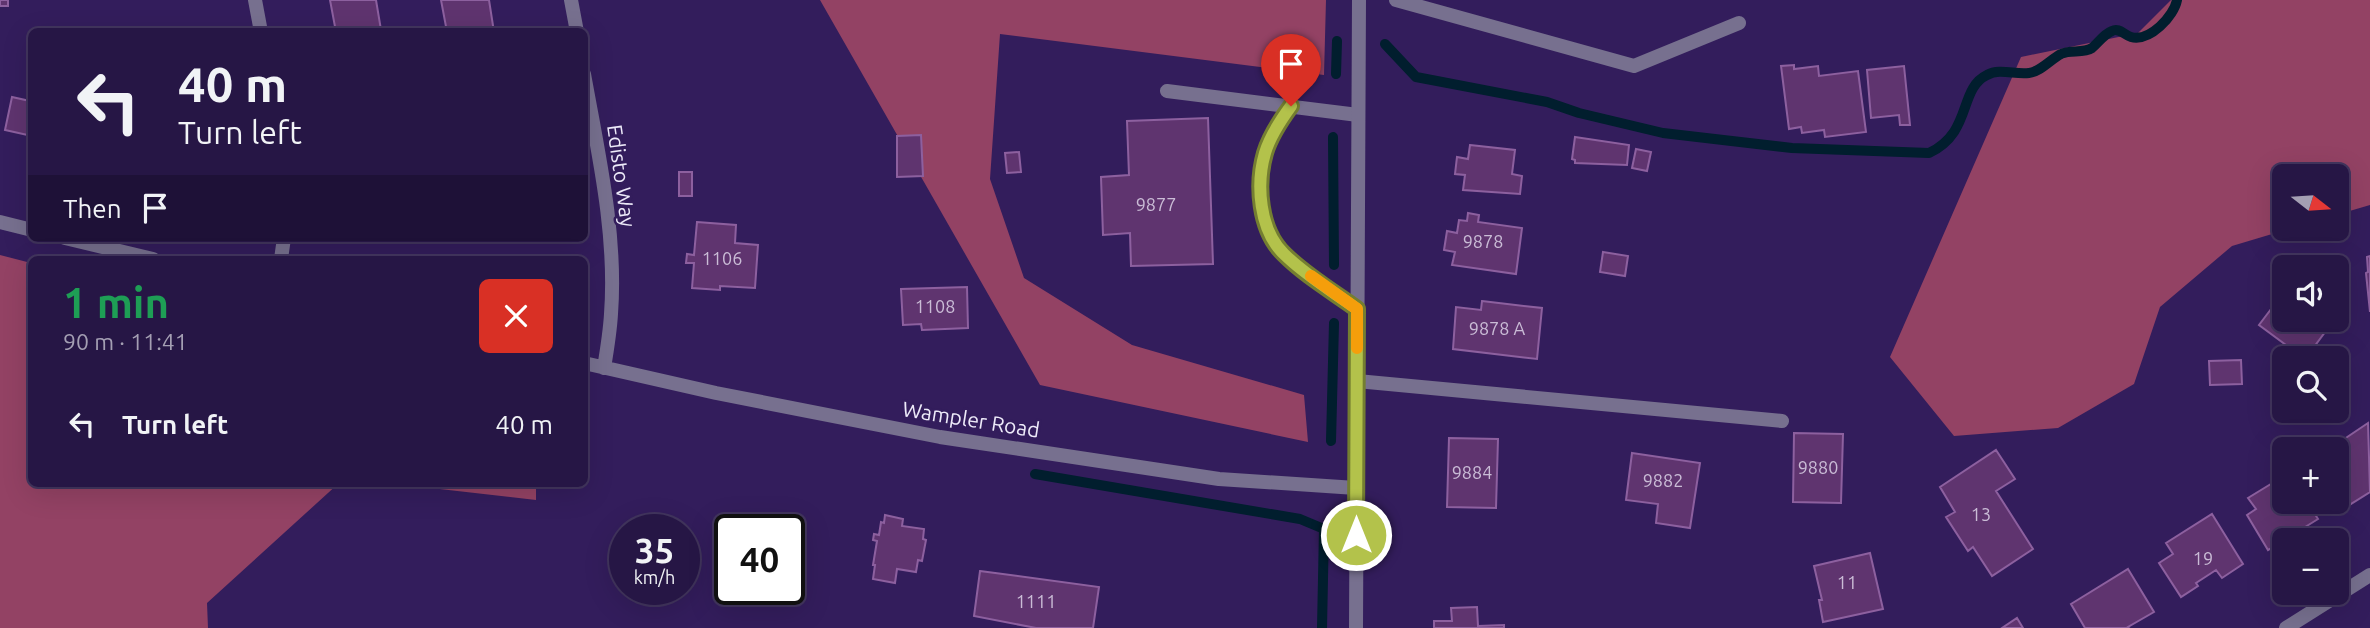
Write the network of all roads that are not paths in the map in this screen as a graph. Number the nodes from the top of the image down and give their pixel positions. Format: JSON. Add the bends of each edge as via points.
{"nodes":[{"id":1,"x":255,"y":0,"type":"edge"},
{"id":2,"x":571,"y":0,"type":"edge"},
{"id":3,"x":1359,"y":0,"type":"edge"},
{"id":4,"x":1396,"y":0,"type":"edge"},
{"id":5,"x":1739,"y":23,"type":"dead end"},
{"id":6,"x":260,"y":28,"type":"edge"},
{"id":7,"x":576,"y":28,"type":"edge"},
{"id":8,"x":1167,"y":91,"type":"dead end"},
{"id":9,"x":588,"y":96,"type":"edge"},
{"id":10,"x":1291,"y":106,"type":"junction"},
{"id":11,"x":1358,"y":115,"type":"junction"},
{"id":12,"x":0,"y":222,"type":"edge"},
{"id":13,"x":28,"y":229,"type":"edge"},
{"id":14,"x":82,"y":242,"type":"edge"},
{"id":15,"x":140,"y":256,"type":"edge"},
{"id":16,"x":1357,"y":309,"type":"junction"},
{"id":17,"x":588,"y":364,"type":"edge"},
{"id":18,"x":604,"y":368,"type":"junction"},
{"id":19,"x":1357,"y":382,"type":"junction"},
{"id":20,"x":1782,"y":421,"type":"dead end"},
{"id":21,"x":1356,"y":488,"type":"junction"},
{"id":22,"x":2370,"y":575,"type":"edge"},
{"id":23,"x":1356,"y":628,"type":"edge"},
{"id":24,"x":2286,"y":628,"type":"edge"}],
"edges":[{"from":1,"to":6,"type":"street"},
{"from":2,"to":7,"type":"street"},
{"from":3,"to":11,"type":"street"},
{"from":4,"to":5,"type":"street","via":[[1634,66]]},
{"from":8,"to":10,"type":"street"},
{"from":9,"to":18,"type":"street","name":"Edisto Way","via":[[612,271]]},
{"from":10,"to":11,"type":"street"},
{"from":10,"to":16,"type":"street","via":[[1265,151],[1259,178],[1269,233],[1282,253]]},
{"from":11,"to":16,"type":"street"},
{"from":12,"to":13,"type":"street"},
{"from":14,"to":15,"type":"street"},
{"from":16,"to":19,"type":"street"},
{"from":17,"to":18,"type":"street","name":"Wampler Road"},
{"from":18,"to":21,"type":"street","name":"Wampler Road","via":[[940,437],[1219,479]]},
{"from":19,"to":20,"type":"street"},
{"from":19,"to":21,"type":"street"},
{"from":21,"to":23,"type":"street"},
{"from":22,"to":24,"type":"street"}]}
